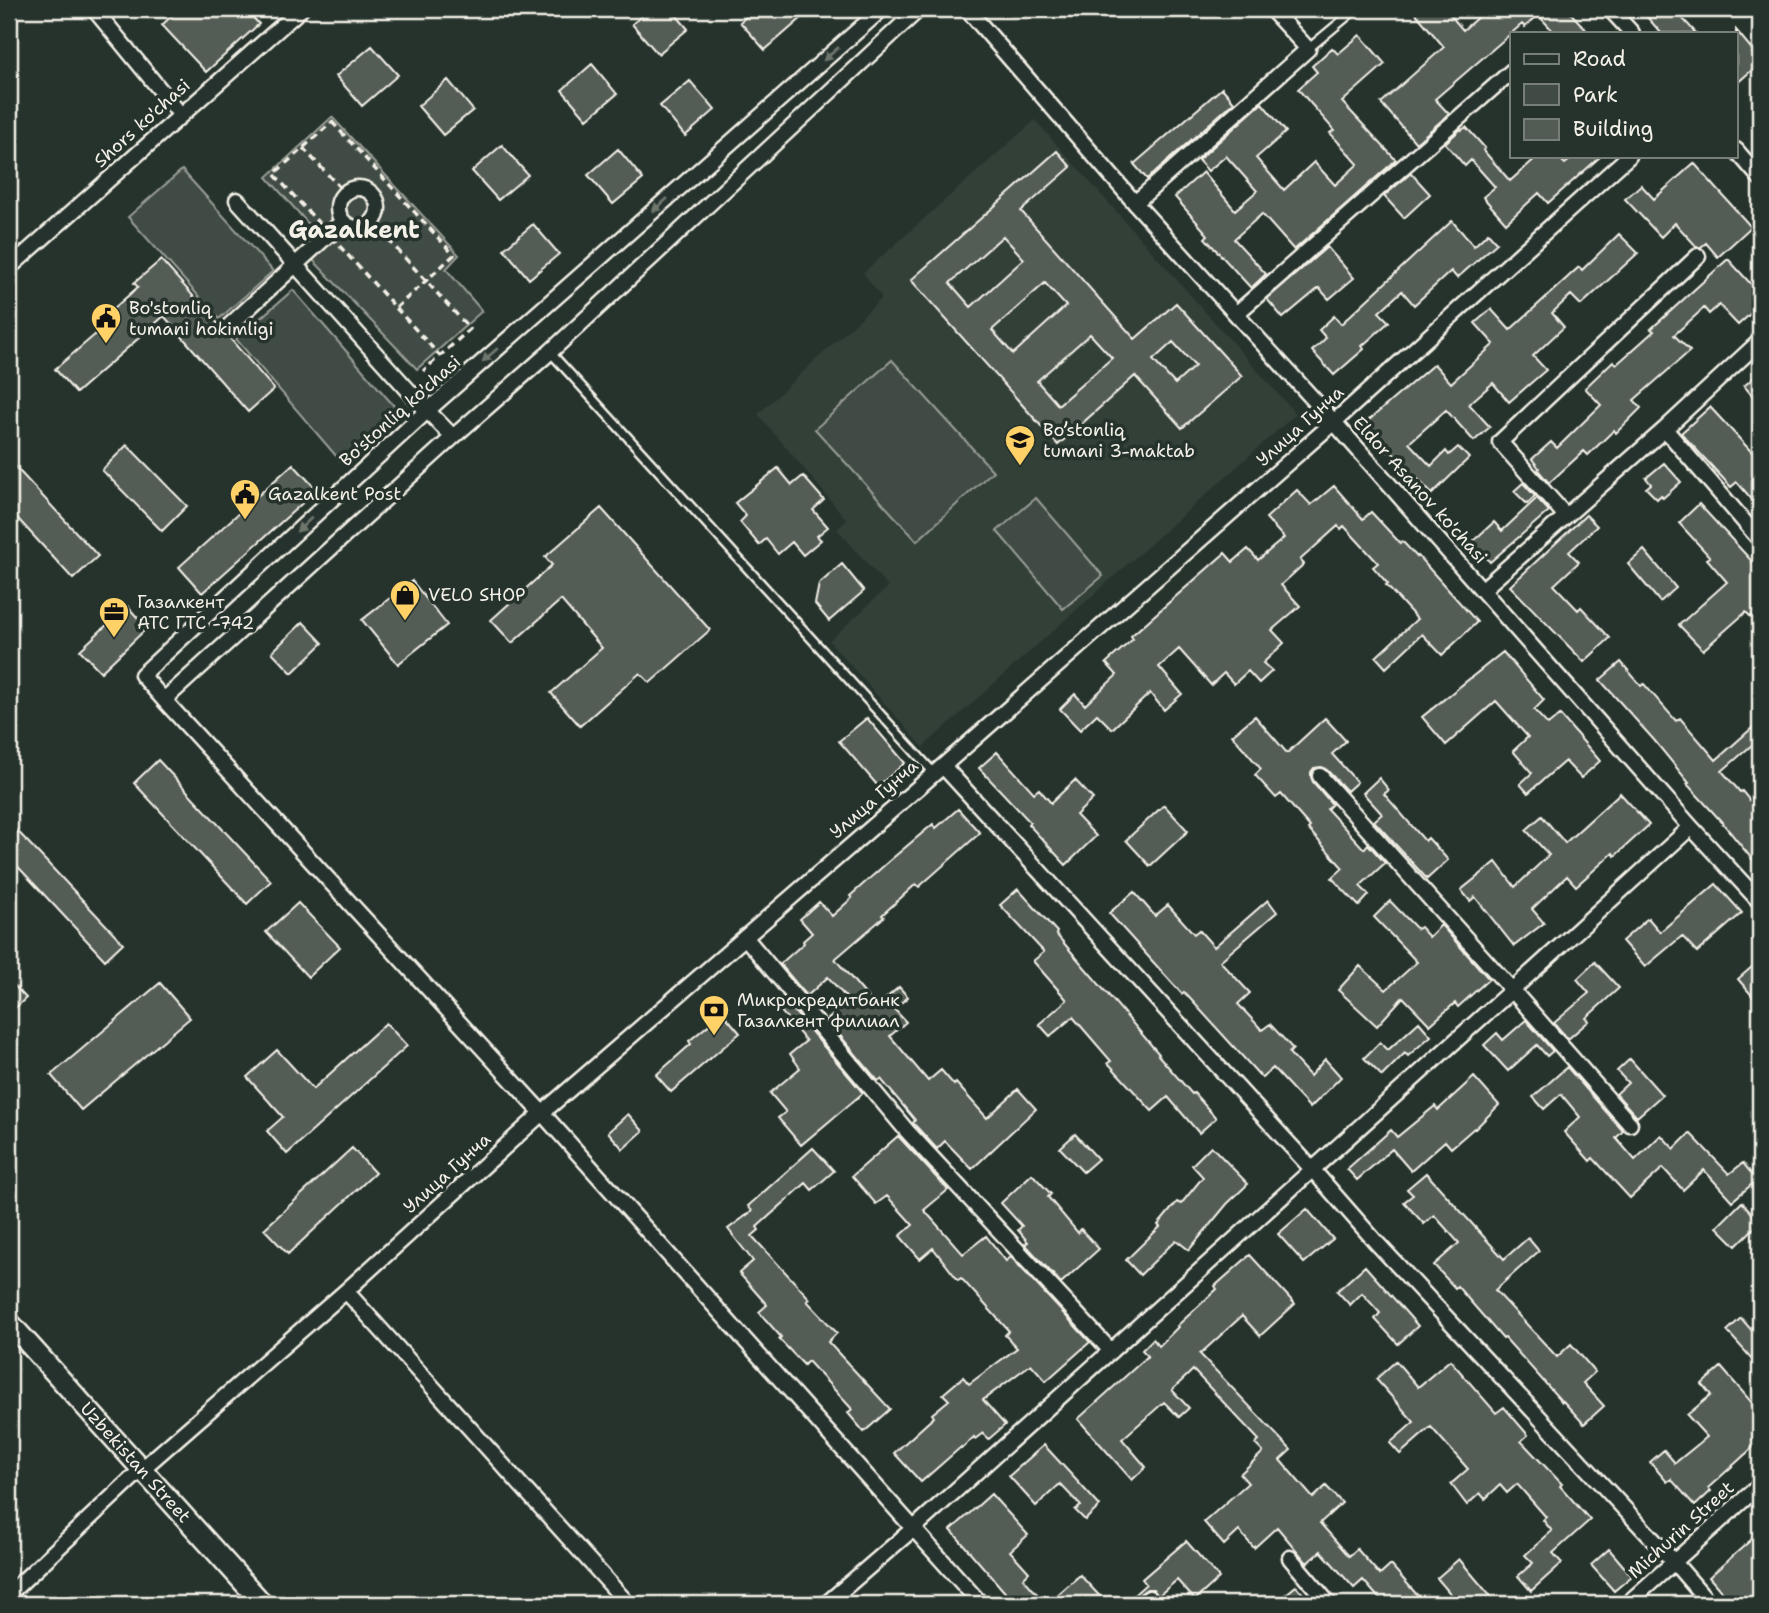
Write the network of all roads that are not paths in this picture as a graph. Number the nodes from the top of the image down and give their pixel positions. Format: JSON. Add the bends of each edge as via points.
{"nodes":[{"id":1,"x":94,"y":9,"type":"edge"},
{"id":2,"x":301,"y":9,"type":"edge"},
{"id":3,"x":882,"y":9,"type":"edge"},
{"id":4,"x":919,"y":9,"type":"edge"},
{"id":5,"x":967,"y":9,"type":"edge"},
{"id":6,"x":1271,"y":9,"type":"edge"},
{"id":7,"x":1356,"y":9,"type":"edge"},
{"id":8,"x":1610,"y":9,"type":"edge"},
{"id":9,"x":1631,"y":32,"type":"edge"},
{"id":10,"x":1308,"y":49,"type":"junction"},
{"id":11,"x":1510,"y":73,"type":"edge"},
{"id":12,"x":180,"y":114,"type":"junction"},
{"id":13,"x":1738,"y":152,"type":"edge"},
{"id":14,"x":1627,"y":158,"type":"edge"},
{"id":15,"x":1760,"y":178,"type":"edge"},
{"id":16,"x":237,"y":201,"type":"dead end"},
{"id":17,"x":1135,"y":203,"type":"junction"},
{"id":18,"x":343,"y":221,"type":"junction"},
{"id":19,"x":1698,"y":256,"type":"dead end"},
{"id":20,"x":296,"y":265,"type":"junction"},
{"id":21,"x":9,"y":268,"type":"edge"},
{"id":22,"x":1236,"y":314,"type":"junction"},
{"id":23,"x":229,"y":326,"type":"dead end"},
{"id":24,"x":1760,"y":341,"type":"edge"},
{"id":25,"x":550,"y":352,"type":"junction"},
{"id":26,"x":428,"y":410,"type":"junction"},
{"id":27,"x":1334,"y":422,"type":"junction"},
{"id":28,"x":1665,"y":429,"type":"junction"},
{"id":29,"x":453,"y":437,"type":"junction"},
{"id":30,"x":1566,"y":516,"type":"junction"},
{"id":31,"x":1760,"y":540,"type":"edge"},
{"id":32,"x":1483,"y":589,"type":"junction"},
{"id":33,"x":164,"y":700,"type":"junction"},
{"id":34,"x":938,"y":769,"type":"junction"},
{"id":35,"x":1320,"y":776,"type":"dead end"},
{"id":36,"x":1691,"y":827,"type":"junction"},
{"id":37,"x":1760,"y":902,"type":"edge"},
{"id":38,"x":745,"y":937,"type":"junction"},
{"id":39,"x":1512,"y":990,"type":"junction"},
{"id":40,"x":541,"y":1113,"type":"junction"},
{"id":41,"x":1630,"y":1125,"type":"dead end"},
{"id":42,"x":1312,"y":1168,"type":"junction"},
{"id":43,"x":346,"y":1292,"type":"junction"},
{"id":44,"x":9,"y":1322,"type":"edge"},
{"id":45,"x":1111,"y":1350,"type":"junction"},
{"id":46,"x":142,"y":1469,"type":"junction"},
{"id":47,"x":1760,"y":1485,"type":"edge"},
{"id":48,"x":914,"y":1528,"type":"junction"},
{"id":49,"x":1290,"y":1558,"type":"dead end"},
{"id":50,"x":1674,"y":1562,"type":"junction"},
{"id":51,"x":9,"y":1594,"type":"edge"},
{"id":52,"x":263,"y":1604,"type":"edge"},
{"id":53,"x":628,"y":1604,"type":"edge"},
{"id":54,"x":826,"y":1604,"type":"edge"},
{"id":55,"x":981,"y":1604,"type":"edge"},
{"id":56,"x":1329,"y":1604,"type":"edge"},
{"id":57,"x":1627,"y":1604,"type":"edge"},
{"id":58,"x":1710,"y":1604,"type":"edge"}],
"edges":[{"from":1,"to":12,"type":"street"},
{"from":2,"to":12,"type":"street","name":"Shors ko'chasi"},
{"from":3,"to":26,"type":"street","name":"Bo'stonliq ko'chasi","one_way":true},
{"from":4,"to":25,"type":"street"},
{"from":5,"to":17,"type":"street","name":"Eldor Asanov ko'chasi"},
{"from":6,"to":10,"type":"street"},
{"from":7,"to":10,"type":"lane"},
{"from":8,"to":9,"type":"street"},
{"from":10,"to":17,"type":"street"},
{"from":11,"to":22,"type":"street"},
{"from":12,"to":21,"type":"street","name":"Shors ko'chasi"},
{"from":13,"to":15,"type":"street"},
{"from":14,"to":27,"type":"street","name":"Улица Гунча"},
{"from":16,"to":20,"type":"street"},
{"from":17,"to":22,"type":"street","name":"Eldor Asanov ko'chasi"},
{"from":18,"to":18,"type":"street","via":[[338,206],[345,193],[362,188],[372,194],[378,205],[372,222],[359,228]]},
{"from":18,"to":20,"type":"street"},
{"from":19,"to":30,"type":"street","via":[[1500,442]]},
{"from":20,"to":23,"type":"street"},
{"from":20,"to":26,"type":"street"},
{"from":22,"to":27,"type":"street","name":"Eldor Asanov ko'chasi"},
{"from":24,"to":28,"type":"street"},
{"from":25,"to":29,"type":"street"},
{"from":25,"to":34,"type":"lane"},
{"from":26,"to":29,"type":"street"},
{"from":26,"to":33,"type":"street","name":"Bo'stonliq ko'chasi","one_way":true,"via":[[142,675]]},
{"from":27,"to":32,"type":"street","name":"Eldor Asanov ko'chasi"},
{"from":27,"to":34,"type":"street","name":"Улица Гунча"},
{"from":28,"to":30,"type":"street"},
{"from":28,"to":31,"type":"street"},
{"from":29,"to":33,"type":"street"},
{"from":30,"to":32,"type":"street"},
{"from":32,"to":36,"type":"street","name":"Eldor Asanov ko'chasi"},
{"from":33,"to":40,"type":"street"},
{"from":34,"to":38,"type":"street","name":"Улица Гунча"},
{"from":34,"to":42,"type":"street"},
{"from":35,"to":39,"type":"street"},
{"from":36,"to":37,"type":"street","name":"Eldor Asanov ko'chasi"},
{"from":36,"to":39,"type":"street"},
{"from":38,"to":40,"type":"street","name":"Улица Гунча"},
{"from":38,"to":45,"type":"street","via":[[907,1131]]},
{"from":39,"to":41,"type":"street"},
{"from":39,"to":42,"type":"street"},
{"from":40,"to":43,"type":"street","name":"Улица Гунча"},
{"from":40,"to":48,"type":"street"},
{"from":42,"to":45,"type":"street"},
{"from":42,"to":50,"type":"street"},
{"from":43,"to":46,"type":"street","name":"Улица Гунча"},
{"from":43,"to":53,"type":"street"},
{"from":44,"to":46,"type":"main road","name":"Uzbekistan Street"},
{"from":45,"to":48,"type":"street"},
{"from":46,"to":51,"type":"street","name":"Улица Гунча"},
{"from":46,"to":52,"type":"main road","name":"Uzbekistan Street"},
{"from":47,"to":50,"type":"street","name":"Michurin Street"},
{"from":48,"to":54,"type":"street"},
{"from":48,"to":55,"type":"street"},
{"from":49,"to":56,"type":"street"},
{"from":50,"to":57,"type":"street","name":"Michurin Street"},
{"from":50,"to":58,"type":"street"}]}
